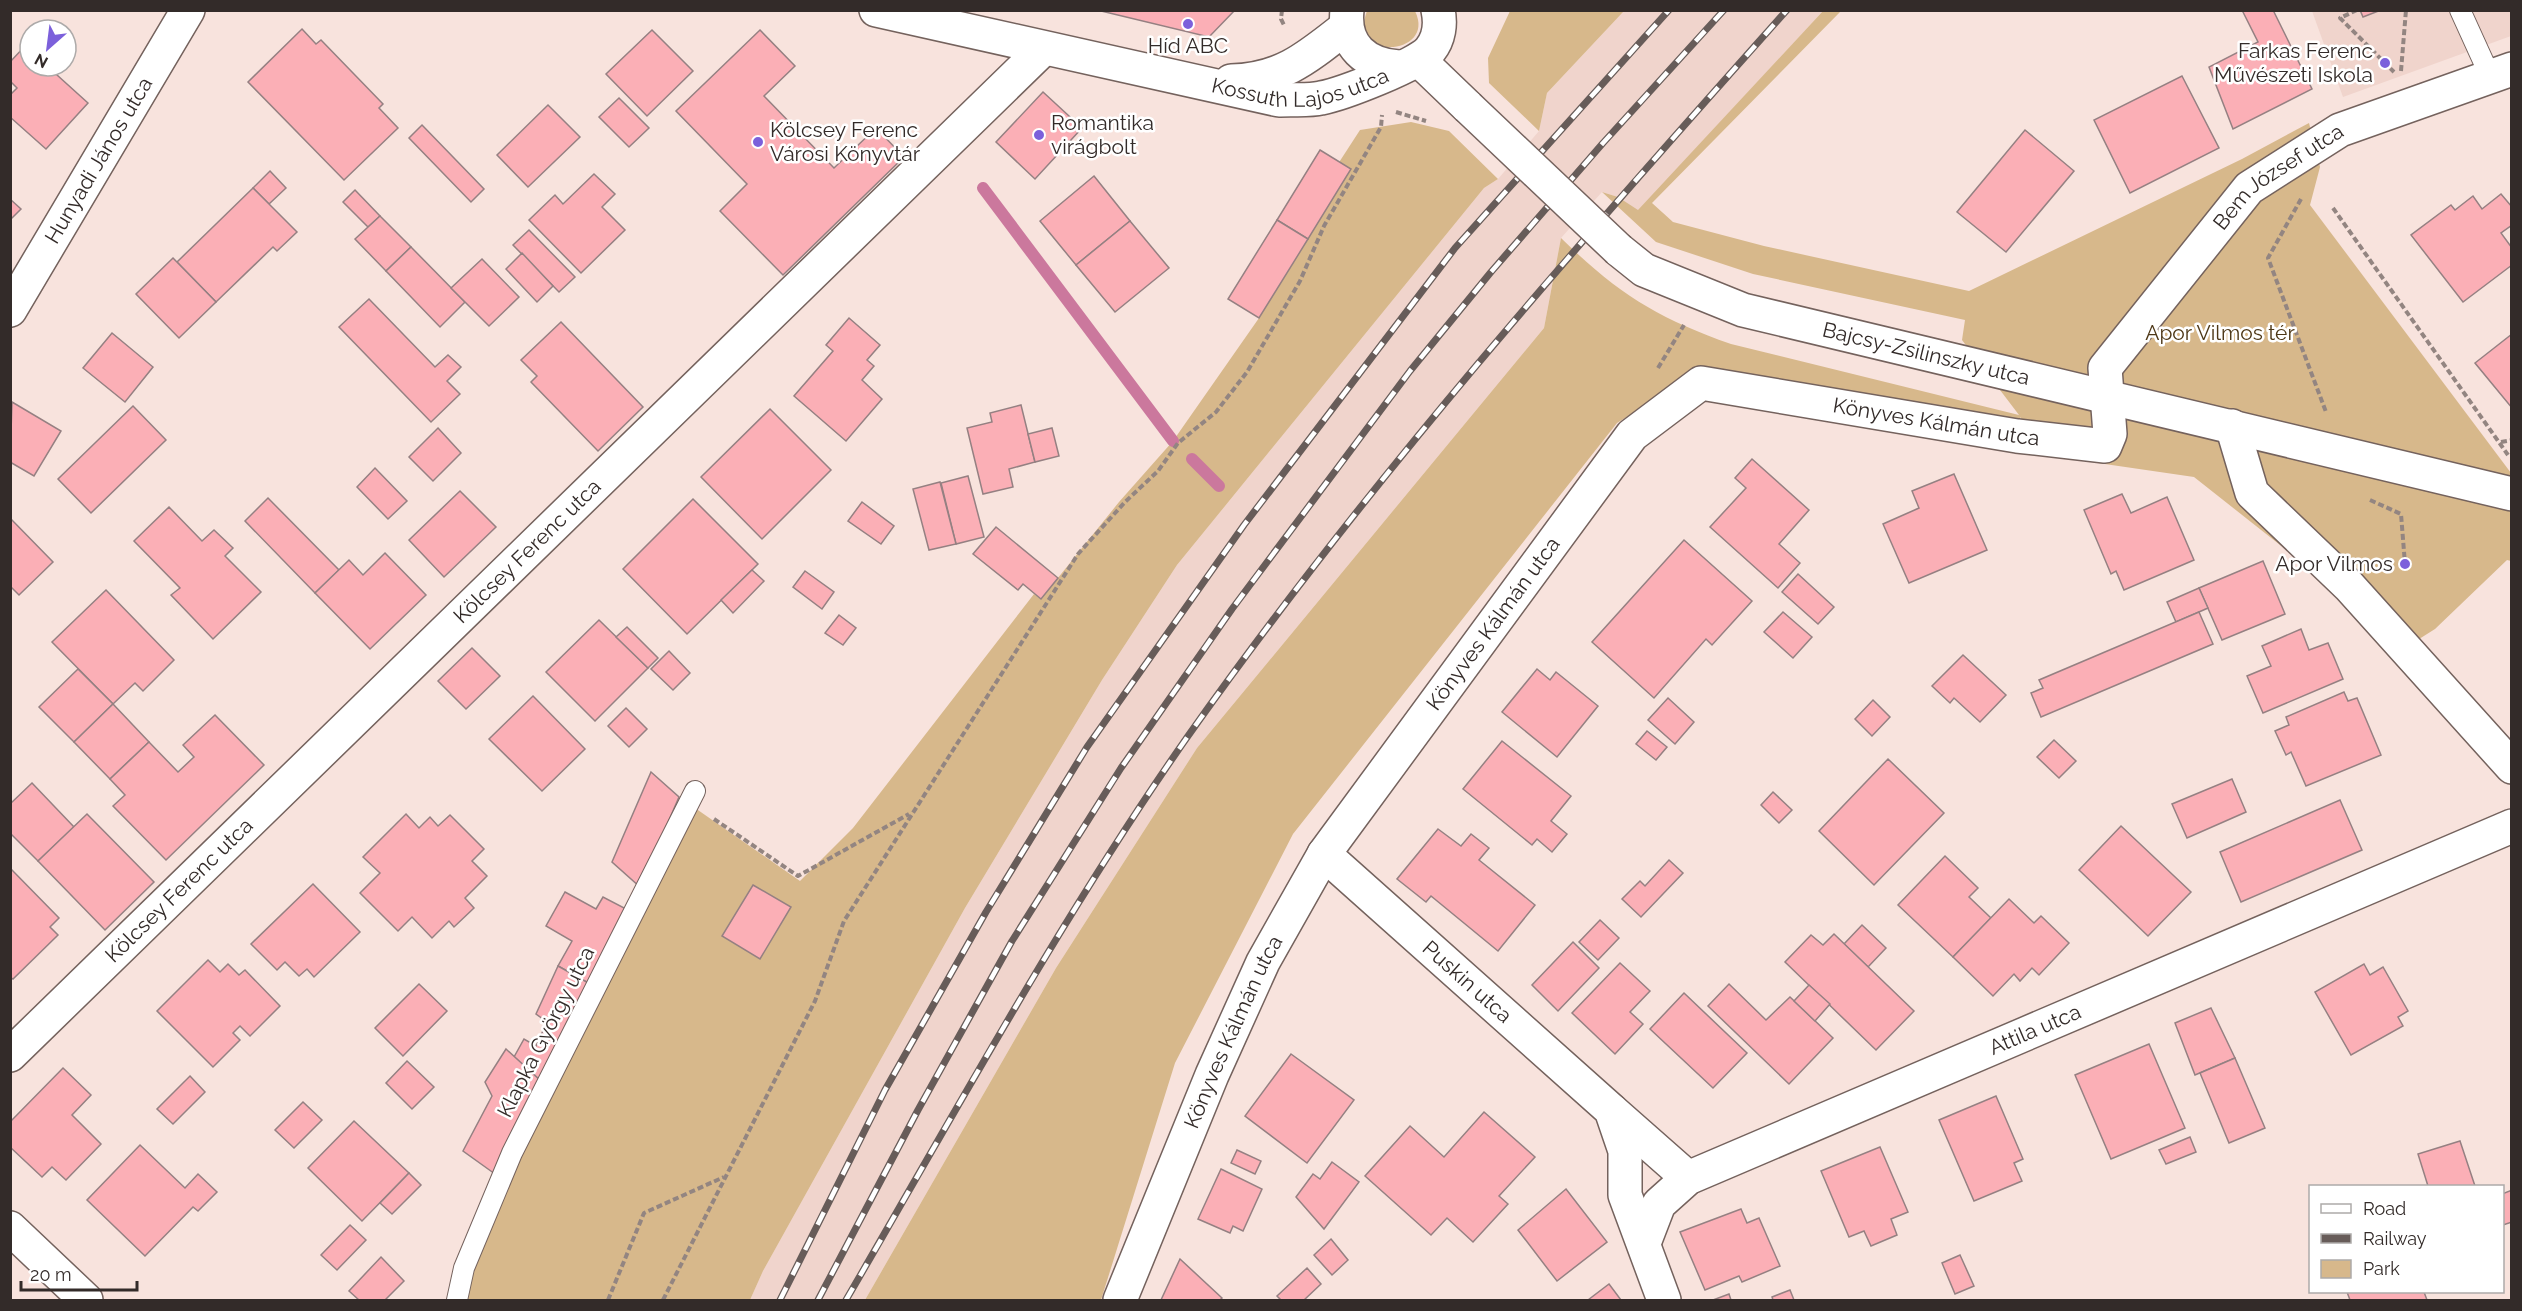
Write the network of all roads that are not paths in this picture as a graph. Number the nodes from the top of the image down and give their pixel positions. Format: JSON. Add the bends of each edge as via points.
{"nodes":[{"id":1,"x":188,"y":10,"type":"edge"},
{"id":2,"x":876,"y":10,"type":"edge"},
{"id":3,"x":2460,"y":10,"type":"edge"},
{"id":4,"x":1442,"y":14,"type":"edge"},
{"id":5,"x":1346,"y":19,"type":"edge"},
{"id":6,"x":1043,"y":50,"type":"junction"},
{"id":7,"x":1409,"y":64,"type":"junction"},
{"id":8,"x":2501,"y":72,"type":"edge"},
{"id":9,"x":1200,"y":81,"type":"junction"},
{"id":10,"x":10,"y":310,"type":"edge"},
{"id":11,"x":2107,"y":383,"type":"junction"},
{"id":12,"x":2232,"y":426,"type":"junction"},
{"id":13,"x":2511,"y":494,"type":"edge"},
{"id":14,"x":2511,"y":767,"type":"edge"},
{"id":15,"x":692,"y":796,"type":"road end"},
{"id":16,"x":2511,"y":826,"type":"edge"},
{"id":17,"x":1323,"y":854,"type":"junction"},
{"id":18,"x":10,"y":1055,"type":"edge"},
{"id":19,"x":1611,"y":1110,"type":"junction"},
{"id":20,"x":1688,"y":1178,"type":"junction"},
{"id":21,"x":15,"y":1242,"type":"edge"},
{"id":22,"x":1644,"y":1243,"type":"junction"},
{"id":23,"x":86,"y":1300,"type":"edge"},
{"id":24,"x":457,"y":1300,"type":"edge"},
{"id":25,"x":1120,"y":1300,"type":"edge"},
{"id":26,"x":1664,"y":1300,"type":"edge"}],
"edges":[{"from":1,"to":10,"type":"street","name":"Hunyadi János utca"},
{"from":2,"to":6,"type":"street","name":"Kossuth Lajos utca"},
{"from":3,"to":8,"type":"lane"},
{"from":4,"to":7,"type":"street","via":[[1431,49]]},
{"from":5,"to":7,"type":"street","via":[[1352,44],[1364,58],[1381,66]]},
{"from":5,"to":9,"type":"street","name":"Kossuth Lajos utca","via":[[1300,63],[1274,75],[1238,81]]},
{"from":6,"to":9,"type":"street","name":"Kossuth Lajos utca"},
{"from":6,"to":18,"type":"street","name":"Kölcsey Ferenc utca"},
{"from":7,"to":9,"type":"street","name":"Kossuth Lajos utca","via":[[1319,99],[1279,100]]},
{"from":7,"to":11,"type":"street","name":"Bajcsy-Zsilinszky utca","bridge":true,"via":[[1468,107],[1644,270],[1743,310]]},
{"from":8,"to":11,"type":"street","name":"Bem József utca","via":[[2340,130],[2250,188]]},
{"from":11,"to":12,"type":"street","name":"Bajcsy-Zsilinszky utca"},
{"from":11,"to":17,"type":"street","name":"Könyves Kálmán utca","via":[[2110,434],[2105,446],[2017,436],[1701,383],[1632,435]]},
{"from":12,"to":13,"type":"street","name":"Bajcsy-Zsilinszky utca"},
{"from":12,"to":14,"type":"street","via":[[2252,493],[2349,586]]},
{"from":15,"to":24,"type":"lane","name":"Klapka György utca","via":[[512,1153],[464,1268]]},
{"from":16,"to":20,"type":"street","name":"Attila utca"},
{"from":17,"to":19,"type":"street","name":"Puskin utca"},
{"from":17,"to":25,"type":"street","name":"Könyves Kálmán utca","via":[[1263,962]]},
{"from":19,"to":20,"type":"street","name":"Puskin utca"},
{"from":19,"to":22,"type":"street","name":"Puskin utca","via":[[1625,1151],[1625,1195]]},
{"from":20,"to":22,"type":"street","name":"Attila utca","via":[[1659,1204]]},
{"from":21,"to":23,"type":"street"},
{"from":22,"to":26,"type":"street"}]}
